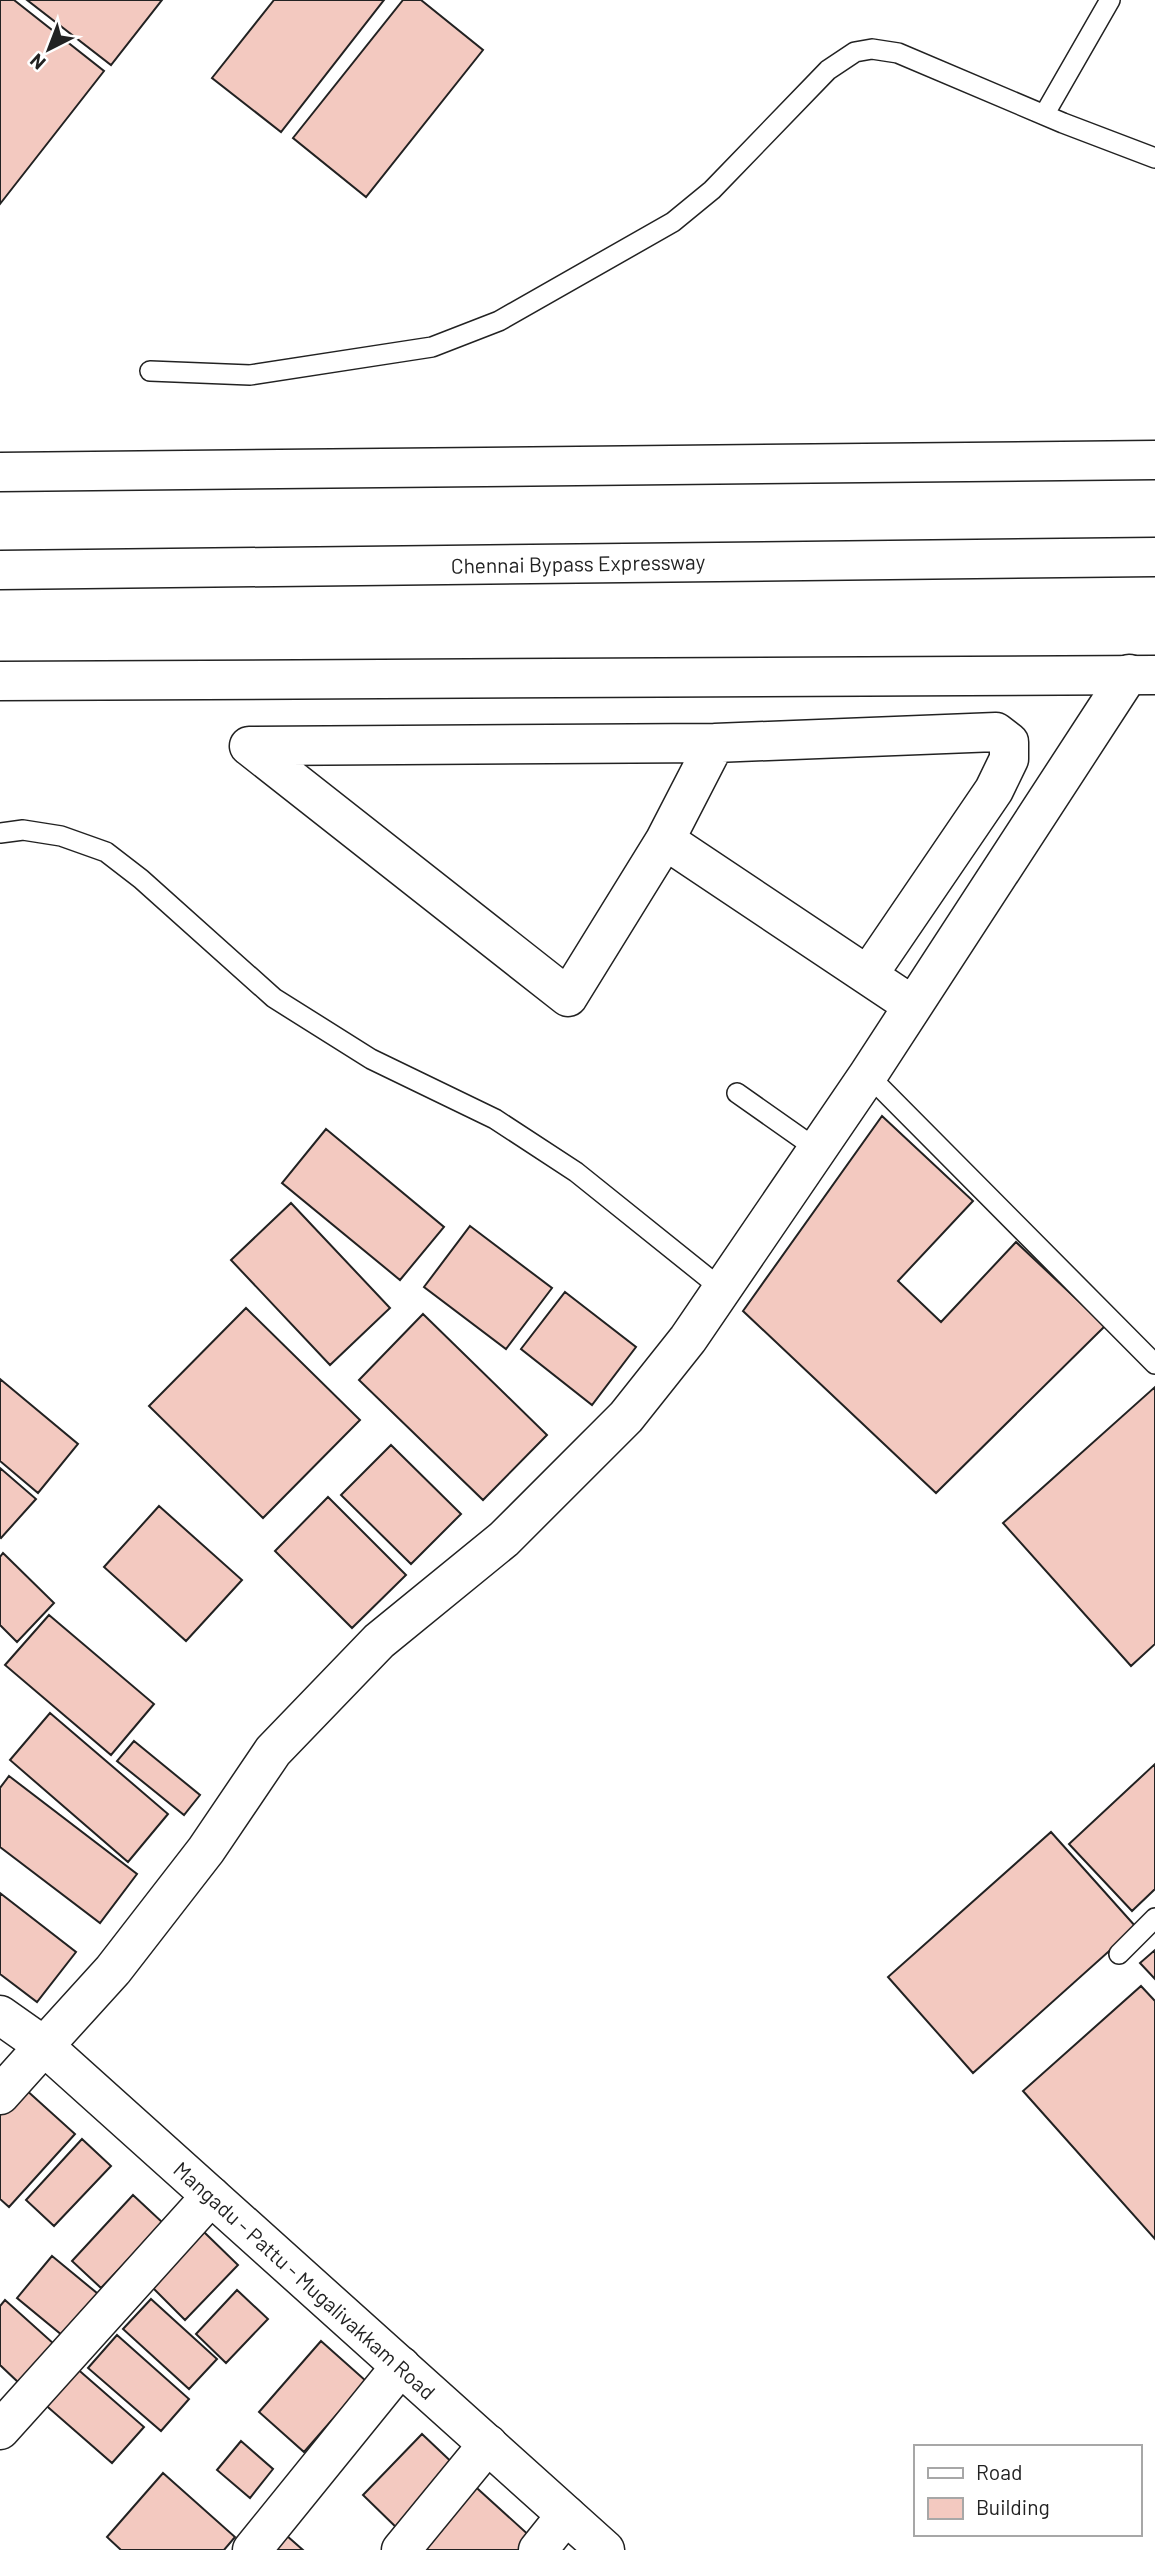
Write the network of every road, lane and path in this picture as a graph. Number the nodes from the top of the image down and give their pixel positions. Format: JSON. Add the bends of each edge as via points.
{"nodes":[{"id":1,"x":1110,"y":0,"type":"edge"},
{"id":2,"x":1044,"y":115,"type":"junction"},
{"id":3,"x":1155,"y":158,"type":"edge"},
{"id":4,"x":150,"y":370,"type":"dead end"},
{"id":5,"x":1155,"y":460,"type":"edge"},
{"id":6,"x":0,"y":471,"type":"edge"},
{"id":7,"x":1155,"y":557,"type":"edge"},
{"id":8,"x":0,"y":570,"type":"edge"},
{"id":9,"x":1142,"y":674,"type":"edge"},
{"id":10,"x":0,"y":681,"type":"edge"},
{"id":11,"x":715,"y":743,"type":"junction"},
{"id":12,"x":0,"y":832,"type":"edge"},
{"id":13,"x":665,"y":840,"type":"junction"},
{"id":14,"x":867,"y":975,"type":"junction"},
{"id":15,"x":912,"y":1005,"type":"junction"},
{"id":16,"x":868,"y":1075,"type":"junction"},
{"id":17,"x":737,"y":1093,"type":"dead end"},
{"id":18,"x":818,"y":1150,"type":"junction"},
{"id":19,"x":723,"y":1290,"type":"junction"},
{"id":20,"x":1155,"y":1364,"type":"edge"},
{"id":21,"x":1155,"y":1918,"type":"edge"},
{"id":22,"x":1119,"y":1954,"type":"dead end"},
{"id":23,"x":0,"y":2015,"type":"edge"},
{"id":24,"x":44,"y":2046,"type":"junction"},
{"id":25,"x":0,"y":2095,"type":"edge"},
{"id":26,"x":211,"y":2196,"type":"junction"},
{"id":27,"x":401,"y":2366,"type":"junction"},
{"id":28,"x":0,"y":2430,"type":"edge"},
{"id":29,"x":488,"y":2444,"type":"junction"},
{"id":30,"x":566,"y":2515,"type":"junction"},
{"id":31,"x":252,"y":2550,"type":"edge"},
{"id":32,"x":401,"y":2550,"type":"edge"},
{"id":33,"x":538,"y":2550,"type":"edge"},
{"id":34,"x":605,"y":2550,"type":"edge"}],
"edges":[{"from":1,"to":2,"type":"lane"},
{"from":2,"to":3,"type":"lane"},
{"from":2,"to":4,"type":"lane","via":[[898,53],[855,52],[828,70],[712,190],[673,222],[499,321],[432,347],[302,368],[250,375]]},
{"from":5,"to":6,"type":"main road"},
{"from":7,"to":8,"type":"main road","name":"Chennai Bypass Expressway"},
{"from":9,"to":10,"type":"main road"},
{"from":9,"to":15,"type":"main road"},
{"from":11,"to":13,"type":"main road"},
{"from":11,"to":13,"type":"main road","via":[[249,746],[568,997]]},
{"from":11,"to":14,"type":"main road","via":[[996,732],[1009,742],[1009,759],[994,790]]},
{"from":12,"to":19,"type":"lane","via":[[23,830],[61,836],[106,852],[274,999],[372,1059],[495,1119],[576,1172]]},
{"from":13,"to":14,"type":"main road"},
{"from":14,"to":15,"type":"main road"},
{"from":15,"to":16,"type":"main road"},
{"from":16,"to":18,"type":"main road"},
{"from":16,"to":20,"type":"lane"},
{"from":17,"to":18,"type":"lane"},
{"from":18,"to":19,"type":"main road"},
{"from":19,"to":24,"type":"main road","via":[[626,1417],[504,1539],[379,1641],[273,1751],[206,1850],[113,1970]]},
{"from":21,"to":22,"type":"lane"},
{"from":23,"to":24,"type":"main road","name":"Mangadu - Pattu - Mugalivakkam Road"},
{"from":24,"to":25,"type":"main road"},
{"from":24,"to":26,"type":"main road","name":"Mangadu - Pattu - Mugalivakkam Road"},
{"from":26,"to":27,"type":"main road","name":"Mangadu - Pattu - Mugalivakkam Road"},
{"from":26,"to":28,"type":"main road"},
{"from":27,"to":29,"type":"main road","name":"Mangadu - Pattu - Mugalivakkam Road"},
{"from":27,"to":31,"type":"main road"},
{"from":29,"to":30,"type":"main road","name":"Mangadu - Pattu - Mugalivakkam Road"},
{"from":29,"to":32,"type":"main road"},
{"from":30,"to":33,"type":"main road"},
{"from":30,"to":34,"type":"main road","name":"Mangadu - Pattu - Mugalivakkam Road"}]}
